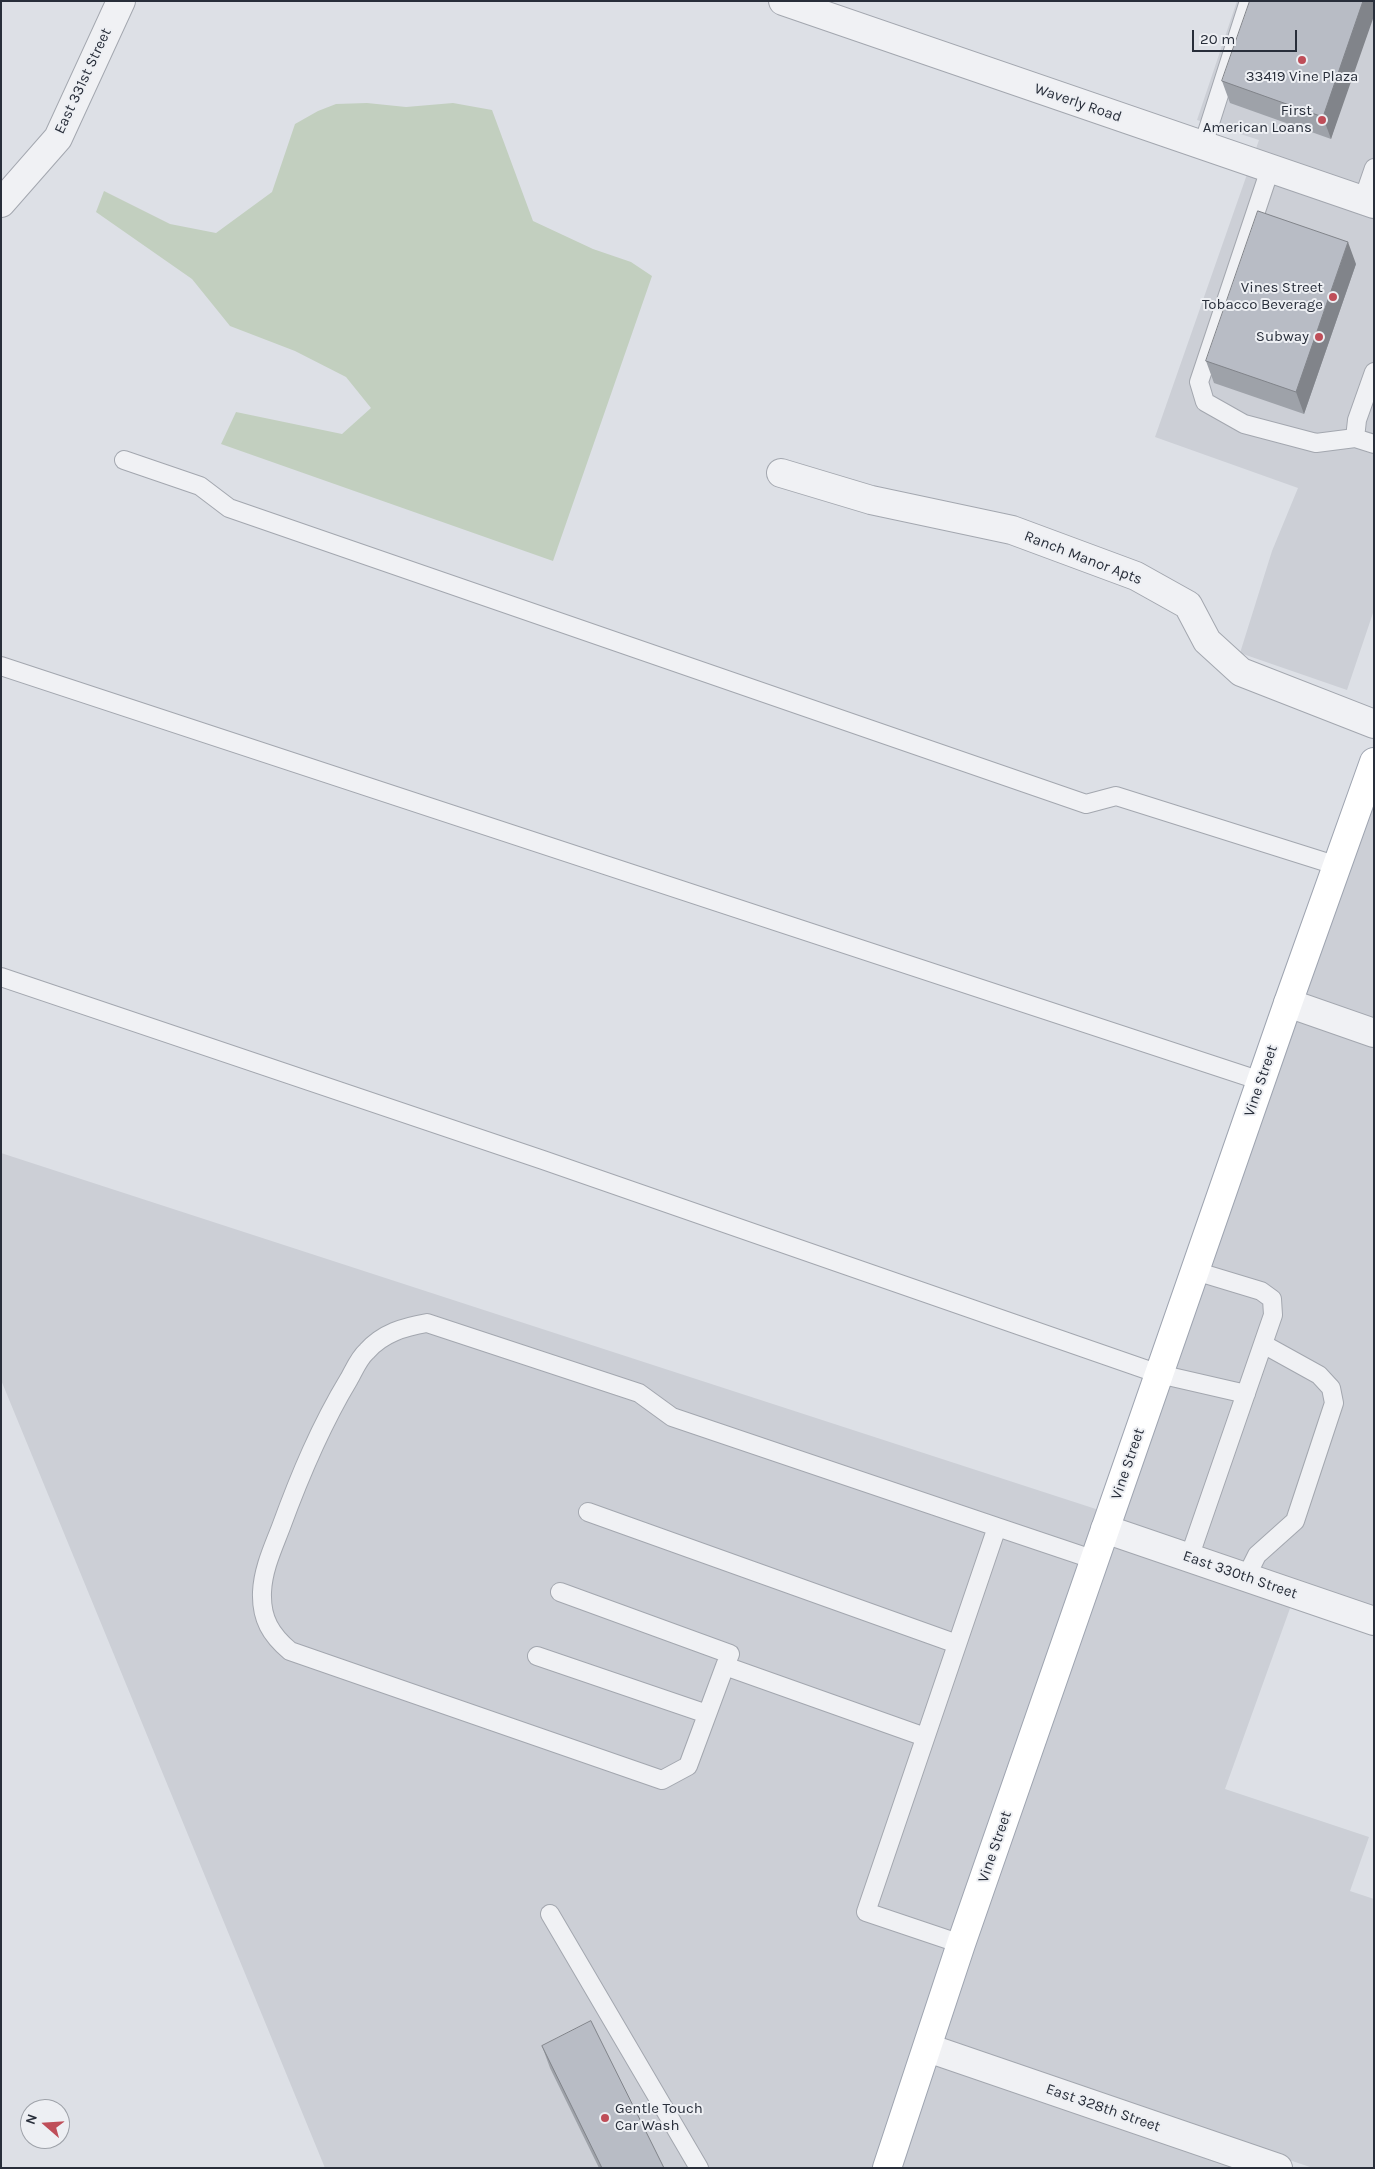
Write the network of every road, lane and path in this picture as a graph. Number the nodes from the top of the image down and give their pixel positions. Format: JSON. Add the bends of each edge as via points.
{"nodes":[{"id":1,"x":121,"y":1,"type":"edge"},
{"id":2,"x":783,"y":1,"type":"edge"},
{"id":3,"x":1249,"y":1,"type":"edge"},
{"id":4,"x":1203,"y":145,"type":"junction"},
{"id":5,"x":1270,"y":168,"type":"junction"},
{"id":6,"x":1374,"y":168,"type":"edge"},
{"id":7,"x":1368,"y":202,"type":"edge"},
{"id":8,"x":1,"y":203,"type":"edge"},
{"id":9,"x":1374,"y":372,"type":"edge"},
{"id":10,"x":1355,"y":438,"type":"junction"},
{"id":11,"x":1374,"y":444,"type":"edge"},
{"id":12,"x":124,"y":460,"type":"dead end"},
{"id":13,"x":781,"y":473,"type":"dead end"},
{"id":14,"x":1,"y":666,"type":"edge"},
{"id":15,"x":1374,"y":724,"type":"edge"},
{"id":16,"x":1374,"y":762,"type":"edge"},
{"id":17,"x":1338,"y":866,"type":"junction"},
{"id":18,"x":1,"y":977,"type":"edge"},
{"id":19,"x":1288,"y":1003,"type":"junction"},
{"id":20,"x":1374,"y":1033,"type":"edge"},
{"id":21,"x":1261,"y":1081,"type":"junction"},
{"id":22,"x":1195,"y":1271,"type":"junction"},
{"id":23,"x":1263,"y":1344,"type":"junction"},
{"id":24,"x":1159,"y":1374,"type":"junction"},
{"id":25,"x":1246,"y":1394,"type":"junction"},
{"id":26,"x":588,"y":1512,"type":"dead end"},
{"id":27,"x":997,"y":1527,"type":"junction"},
{"id":28,"x":1105,"y":1529,"type":"junction"},
{"id":29,"x":1189,"y":1558,"type":"junction"},
{"id":30,"x":1095,"y":1560,"type":"junction"},
{"id":31,"x":1246,"y":1578,"type":"junction"},
{"id":32,"x":560,"y":1592,"type":"dead end"},
{"id":33,"x":1374,"y":1621,"type":"edge"},
{"id":34,"x":957,"y":1644,"type":"junction"},
{"id":35,"x":537,"y":1656,"type":"dead end"},
{"id":36,"x":725,"y":1666,"type":"junction"},
{"id":37,"x":706,"y":1714,"type":"junction"},
{"id":38,"x":925,"y":1737,"type":"junction"},
{"id":39,"x":550,"y":1914,"type":"dead end"},
{"id":40,"x":961,"y":1944,"type":"junction"},
{"id":41,"x":928,"y":2048,"type":"junction"},
{"id":42,"x":699,"y":2168,"type":"edge"},
{"id":43,"x":887,"y":2168,"type":"edge"},
{"id":44,"x":1278,"y":2168,"type":"edge"}],
"edges":[{"from":1,"to":8,"type":"street","name":"East 331st Street","via":[[58,138]]},
{"from":2,"to":4,"type":"street","name":"Waverly Road"},
{"from":3,"to":4,"type":"lane"},
{"from":4,"to":5,"type":"street","name":"Waverly Road"},
{"from":5,"to":7,"type":"street","name":"Waverly Road"},
{"from":5,"to":10,"type":"lane","via":[[1199,382],[1205,402],[1244,424],[1316,443]]},
{"from":6,"to":7,"type":"lane"},
{"from":9,"to":10,"type":"lane","via":[[1357,420]]},
{"from":10,"to":11,"type":"lane"},
{"from":12,"to":17,"type":"lane","via":[[200,486],[229,508],[1086,804],[1116,796]]},
{"from":13,"to":15,"type":"street","name":"Ranch Manor Apts","via":[[871,500],[1012,530],[1136,576],[1188,605],[1207,641],[1241,672]]},
{"from":14,"to":21,"type":"lane"},
{"from":16,"to":17,"type":"main road","name":"Vine Street"},
{"from":17,"to":19,"type":"main road","name":"Vine Street"},
{"from":18,"to":24,"type":"lane","via":[[544,1160]]},
{"from":19,"to":20,"type":"street"},
{"from":19,"to":21,"type":"main road","name":"Vine Street"},
{"from":21,"to":22,"type":"main road","name":"Vine Street"},
{"from":22,"to":23,"type":"lane","via":[[1261,1291],[1272,1299],[1273,1315]]},
{"from":22,"to":24,"type":"main road","name":"Vine Street"},
{"from":23,"to":25,"type":"lane"},
{"from":23,"to":31,"type":"lane","via":[[1318,1375],[1331,1388],[1334,1403],[1295,1521],[1257,1555]]},
{"from":24,"to":25,"type":"lane"},
{"from":24,"to":28,"type":"main road","name":"Vine Street"},
{"from":25,"to":29,"type":"lane"},
{"from":26,"to":34,"type":"lane"},
{"from":27,"to":30,"type":"lane"},
{"from":27,"to":34,"type":"lane"},
{"from":27,"to":37,"type":"lane","via":[[672,1417],[639,1393],[427,1323],[386,1335],[366,1351],[332,1407],[302,1469],[265,1571],[262,1594],[264,1618],[275,1638],[290,1650],[662,1780],[688,1766]]},
{"from":28,"to":29,"type":"street","name":"East 330th Street"},
{"from":28,"to":30,"type":"main road","name":"Vine Street"},
{"from":29,"to":31,"type":"street","name":"East 330th Street"},
{"from":30,"to":40,"type":"main road","name":"Vine Street"},
{"from":31,"to":33,"type":"street","name":"East 330th Street"},
{"from":32,"to":36,"type":"lane","via":[[730,1654]]},
{"from":34,"to":38,"type":"lane"},
{"from":35,"to":37,"type":"lane"},
{"from":36,"to":37,"type":"lane"},
{"from":36,"to":38,"type":"lane"},
{"from":38,"to":40,"type":"lane","via":[[866,1912]]},
{"from":39,"to":42,"type":"lane"},
{"from":40,"to":41,"type":"main road","name":"Vine Street"},
{"from":41,"to":43,"type":"main road","name":"Vine Street"},
{"from":41,"to":44,"type":"street","name":"East 328th Street"}]}
